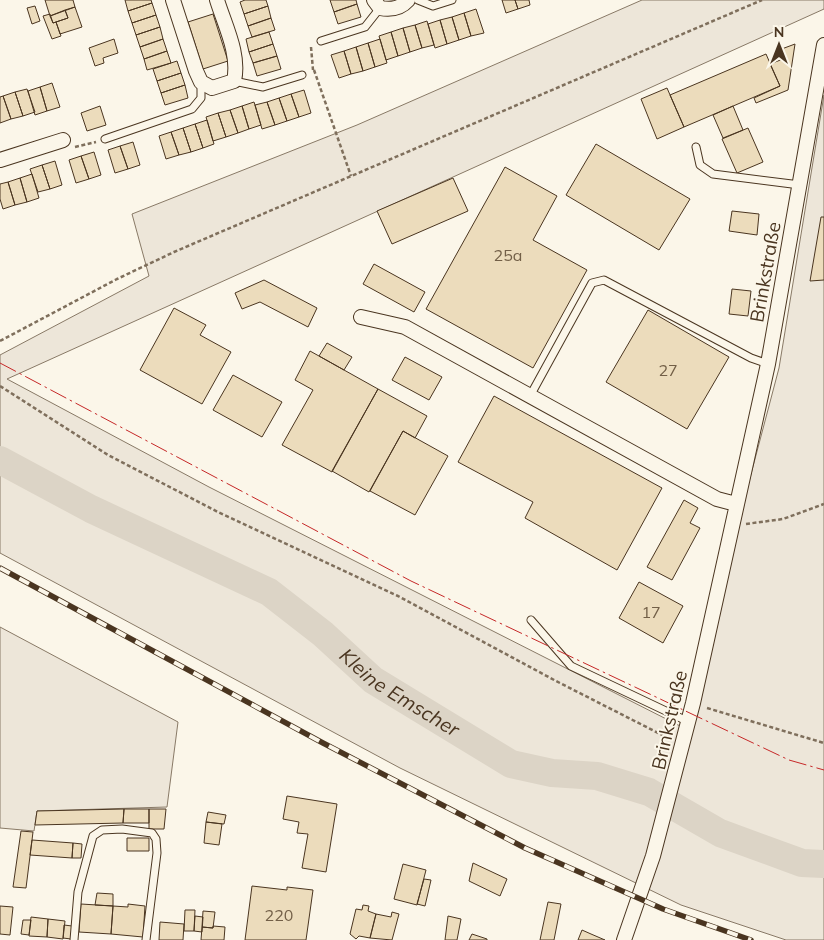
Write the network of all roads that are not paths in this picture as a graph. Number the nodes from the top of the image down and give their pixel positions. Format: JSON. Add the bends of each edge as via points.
{"nodes":[{"id":1,"x":173,"y":0,"type":"edge"},
{"id":2,"x":217,"y":0,"type":"edge"},
{"id":3,"x":408,"y":0,"type":"edge"},
{"id":4,"x":418,"y":0,"type":"edge"},
{"id":5,"x":452,"y":0,"type":"edge"},
{"id":6,"x":377,"y":4,"type":"edge"},
{"id":7,"x":321,"y":41,"type":"road end"},
{"id":8,"x":824,"y":45,"type":"edge"},
{"id":9,"x":302,"y":75,"type":"road end"},
{"id":10,"x":234,"y":81,"type":"junction"},
{"id":11,"x":201,"y":82,"type":"junction"},
{"id":12,"x":105,"y":139,"type":"road end"},
{"id":13,"x":63,"y":140,"type":"road end"},
{"id":14,"x":696,"y":147,"type":"dead end"},
{"id":15,"x":0,"y":160,"type":"edge"},
{"id":16,"x":800,"y":185,"type":"junction"},
{"id":17,"x":361,"y":318,"type":"dead end"},
{"id":18,"x":768,"y":364,"type":"junction"},
{"id":19,"x":530,"y":396,"type":"junction"},
{"id":20,"x":736,"y":504,"type":"junction"},
{"id":21,"x":531,"y":620,"type":"dead end"},
{"id":22,"x":689,"y":722,"type":"junction"},
{"id":23,"x":74,"y":940,"type":"edge"},
{"id":24,"x":146,"y":940,"type":"edge"},
{"id":25,"x":624,"y":940,"type":"edge"}],
"edges":[{"from":1,"to":11,"type":"street"},
{"from":2,"to":10,"type":"street","via":[[236,60]]},
{"from":3,"to":6,"type":"street","via":[[390,10]]},
{"from":4,"to":5,"type":"lane","via":[[433,6]]},
{"from":6,"to":7,"type":"lane","via":[[365,27]]},
{"from":8,"to":16,"type":"street","name":"Brinkstraße"},
{"from":9,"to":10,"type":"lane","via":[[263,87]]},
{"from":10,"to":11,"type":"street","via":[[212,88]]},
{"from":11,"to":12,"type":"lane","via":[[201,98],[192,109]]},
{"from":13,"to":15,"type":"street"},
{"from":14,"to":16,"type":"lane","via":[[700,165],[713,174]]},
{"from":16,"to":18,"type":"street","name":"Brinkstraße"},
{"from":17,"to":19,"type":"street","via":[[405,326]]},
{"from":18,"to":19,"type":"lane","via":[[604,280],[592,284]]},
{"from":18,"to":20,"type":"street","name":"Brinkstraße"},
{"from":19,"to":20,"type":"street","via":[[717,499]]},
{"from":20,"to":22,"type":"street","name":"Brinkstraße"},
{"from":21,"to":22,"type":"lane","via":[[571,666]]},
{"from":22,"to":25,"type":"street","name":"Brinkstraße","via":[[653,856]]},
{"from":23,"to":24,"type":"lane","via":[[78,892],[91,840],[97,832],[108,829],[148,832],[156,839]]}]}
